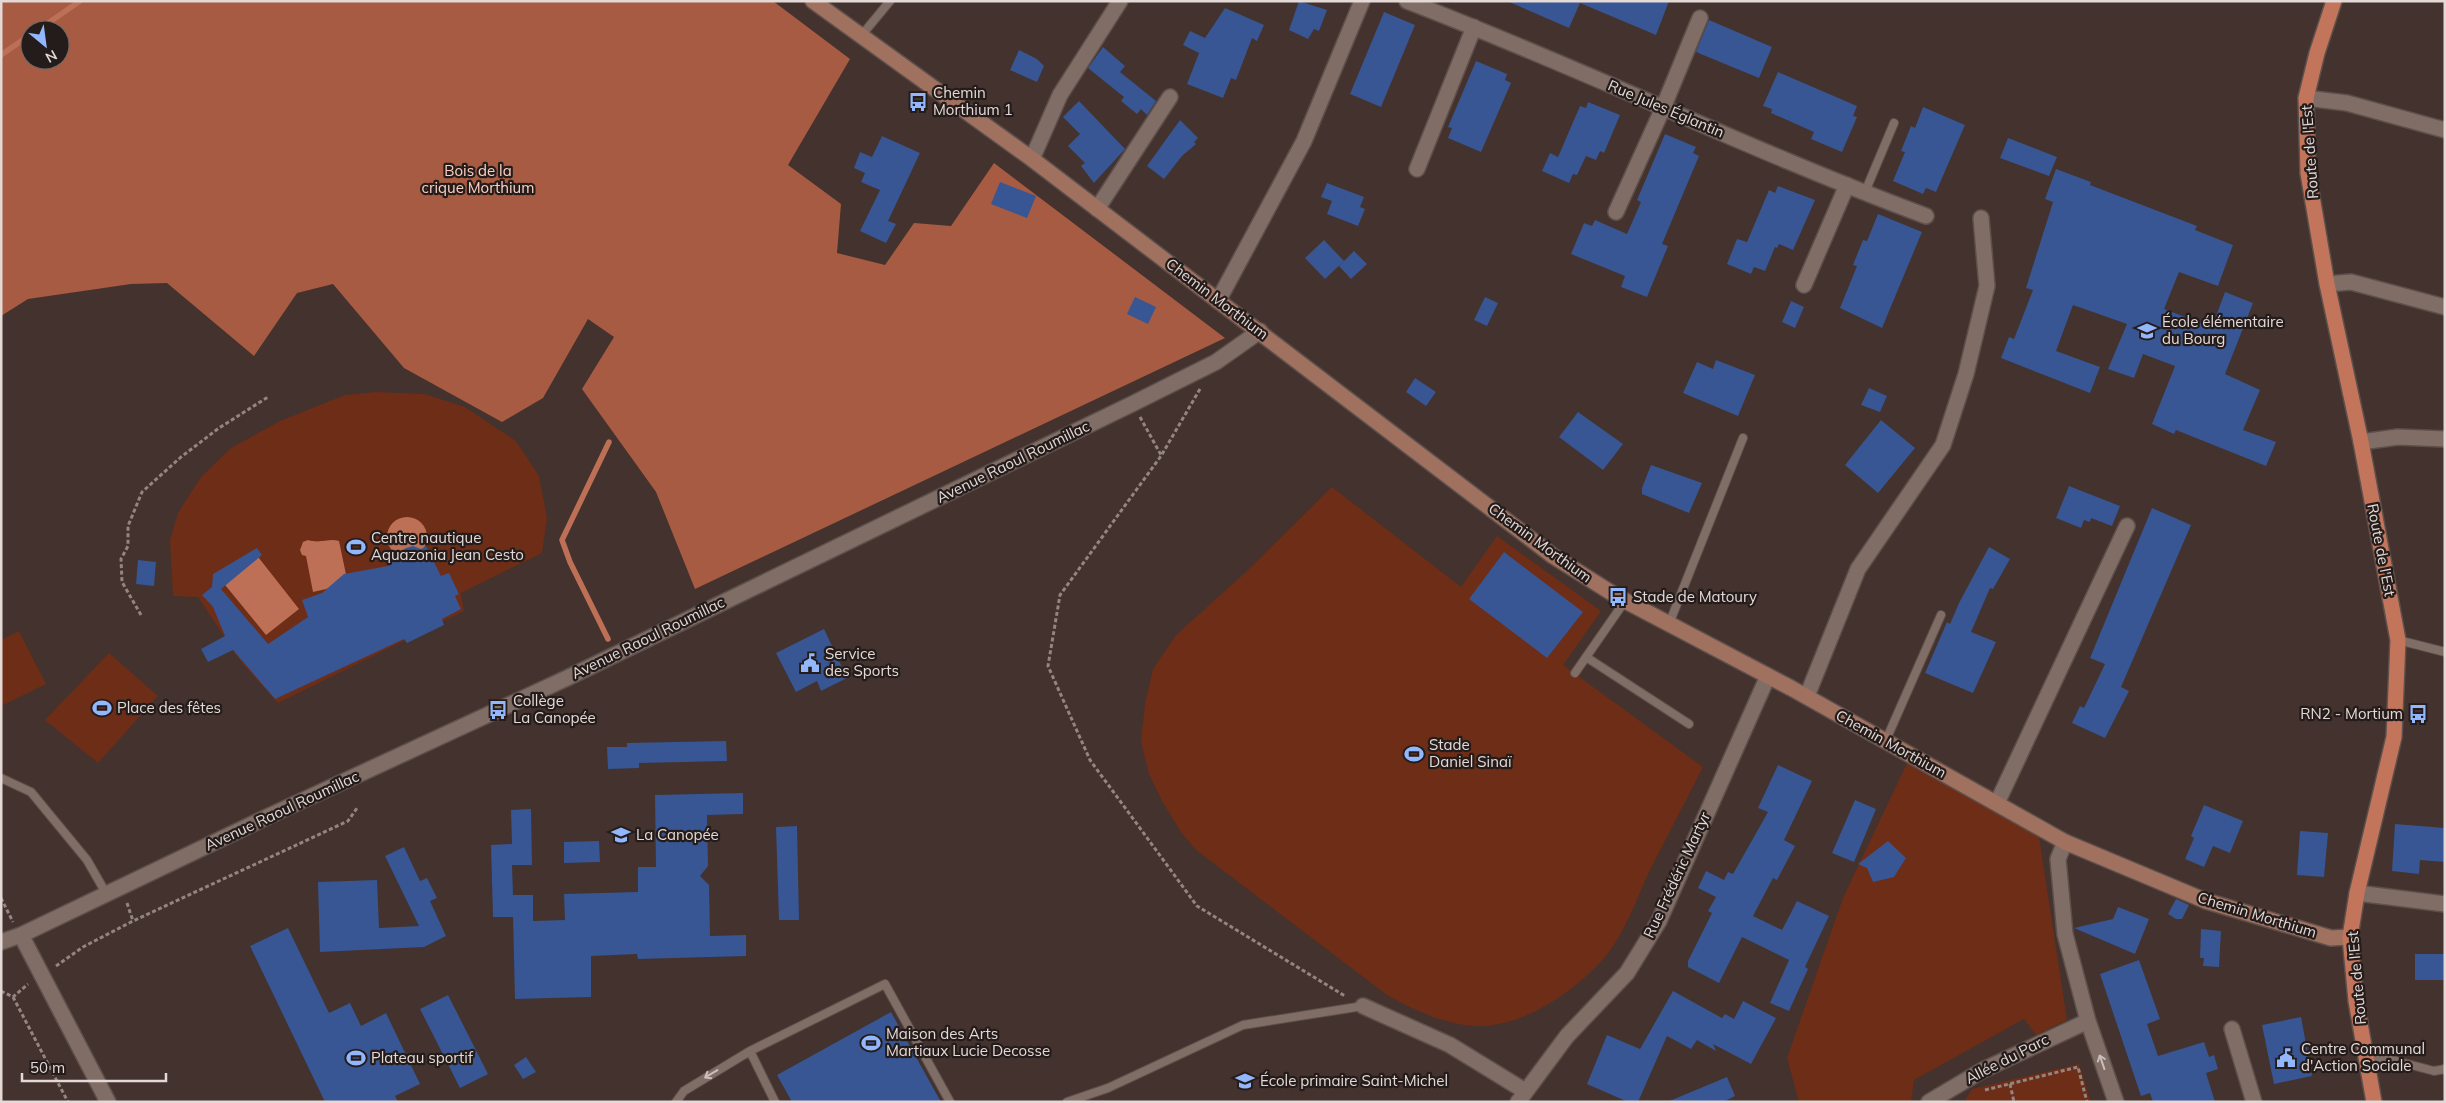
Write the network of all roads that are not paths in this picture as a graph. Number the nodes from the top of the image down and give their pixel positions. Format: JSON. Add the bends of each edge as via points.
{"nodes":[{"id":1,"x":813,"y":1,"type":"edge"},
{"id":2,"x":890,"y":1,"type":"edge"},
{"id":3,"x":1120,"y":1,"type":"edge"},
{"id":4,"x":1362,"y":1,"type":"edge"},
{"id":5,"x":1407,"y":1,"type":"edge"},
{"id":6,"x":2334,"y":1,"type":"edge"},
{"id":7,"x":1700,"y":18,"type":"dead end"},
{"id":8,"x":1474,"y":27,"type":"junction"},
{"id":9,"x":861,"y":36,"type":"junction"},
{"id":10,"x":1170,"y":97,"type":"dead end"},
{"id":11,"x":2306,"y":98,"type":"junction"},
{"id":12,"x":1663,"y":108,"type":"junction"},
{"id":13,"x":1894,"y":123,"type":"dead end"},
{"id":14,"x":2445,"y":130,"type":"edge"},
{"id":15,"x":1032,"y":159,"type":"junction"},
{"id":16,"x":1417,"y":169,"type":"dead end"},
{"id":17,"x":1847,"y":185,"type":"junction"},
{"id":18,"x":1865,"y":192,"type":"junction"},
{"id":19,"x":1097,"y":209,"type":"junction"},
{"id":20,"x":1616,"y":212,"type":"dead end"},
{"id":21,"x":1926,"y":216,"type":"dead end"},
{"id":22,"x":1981,"y":218,"type":"dead end"},
{"id":23,"x":2326,"y":284,"type":"junction"},
{"id":24,"x":1804,"y":285,"type":"dead end"},
{"id":25,"x":1218,"y":301,"type":"junction"},
{"id":26,"x":2445,"y":307,"type":"edge"},
{"id":27,"x":1260,"y":331,"type":"junction"},
{"id":28,"x":1743,"y":438,"type":"dead end"},
{"id":29,"x":2445,"y":439,"type":"edge"},
{"id":30,"x":2361,"y":442,"type":"junction"},
{"id":31,"x":2127,"y":526,"type":"dead end"},
{"id":32,"x":1625,"y":601,"type":"junction"},
{"id":33,"x":1941,"y":615,"type":"dead end"},
{"id":34,"x":1669,"y":624,"type":"junction"},
{"id":35,"x":2398,"y":640,"type":"junction"},
{"id":36,"x":2445,"y":652,"type":"edge"},
{"id":37,"x":1586,"y":656,"type":"junction"},
{"id":38,"x":1575,"y":673,"type":"dead end"},
{"id":39,"x":1768,"y":676,"type":"junction"},
{"id":40,"x":1806,"y":696,"type":"junction"},
{"id":41,"x":1689,"y":724,"type":"dead end"},
{"id":42,"x":1886,"y":740,"type":"junction"},
{"id":43,"x":1,"y":778,"type":"edge"},
{"id":44,"x":1997,"y":803,"type":"junction"},
{"id":45,"x":2065,"y":842,"type":"junction"},
{"id":46,"x":2357,"y":893,"type":"junction"},
{"id":47,"x":107,"y":895,"type":"junction"},
{"id":48,"x":2445,"y":904,"type":"edge"},
{"id":49,"x":20,"y":936,"type":"junction"},
{"id":50,"x":2350,"y":937,"type":"junction"},
{"id":51,"x":1,"y":942,"type":"edge"},
{"id":52,"x":1363,"y":1006,"type":"joint"},
{"id":53,"x":2088,"y":1021,"type":"junction"},
{"id":54,"x":2232,"y":1030,"type":"dead end"},
{"id":55,"x":750,"y":1051,"type":"junction"},
{"id":56,"x":2365,"y":1060,"type":"junction"},
{"id":57,"x":2445,"y":1069,"type":"edge"},
{"id":58,"x":1522,"y":1096,"type":"edge"},
{"id":59,"x":108,"y":1102,"type":"edge"},
{"id":60,"x":676,"y":1102,"type":"edge"},
{"id":61,"x":775,"y":1102,"type":"edge"},
{"id":62,"x":950,"y":1102,"type":"edge"},
{"id":63,"x":1067,"y":1102,"type":"edge"},
{"id":64,"x":1929,"y":1102,"type":"edge"},
{"id":65,"x":2116,"y":1102,"type":"edge"},
{"id":66,"x":2254,"y":1102,"type":"edge"},
{"id":67,"x":2374,"y":1102,"type":"edge"}],
"edges":[{"from":1,"to":9,"type":"street","name":"Chemin Morthium"},
{"from":2,"to":9,"type":"lane"},
{"from":3,"to":15,"type":"street","via":[[1060,95]]},
{"from":4,"to":25,"type":"street","via":[[1304,141]]},
{"from":5,"to":8,"type":"street","name":"Rue Jules Églantin"},
{"from":6,"to":11,"type":"main road","name":"Route de l'Est"},
{"from":7,"to":12,"type":"street"},
{"from":8,"to":12,"type":"street","name":"Rue Jules Églantin"},
{"from":8,"to":16,"type":"street"},
{"from":9,"to":15,"type":"street","name":"Chemin Morthium"},
{"from":10,"to":19,"type":"street"},
{"from":11,"to":14,"type":"street","via":[[2347,103]]},
{"from":11,"to":23,"type":"main road","name":"Route de l'Est","via":[[2308,173]]},
{"from":12,"to":17,"type":"street","name":"Rue Jules Églantin"},
{"from":12,"to":20,"type":"street"},
{"from":13,"to":18,"type":"lane"},
{"from":15,"to":19,"type":"street","name":"Chemin Morthium"},
{"from":17,"to":18,"type":"street","name":"Rue Jules Églantin"},
{"from":17,"to":24,"type":"street"},
{"from":18,"to":21,"type":"street","name":"Rue Jules Églantin"},
{"from":19,"to":25,"type":"street","name":"Chemin Morthium"},
{"from":22,"to":40,"type":"street","via":[[1986,286],[1966,374],[1943,445],[1858,569]]},
{"from":23,"to":26,"type":"street","via":[[2351,282]]},
{"from":23,"to":30,"type":"main road","name":"Route de l'Est"},
{"from":25,"to":27,"type":"street","name":"Chemin Morthium"},
{"from":27,"to":32,"type":"street","name":"Chemin Morthium","via":[[1554,556]]},
{"from":27,"to":47,"type":"street","name":"Avenue Raoul Roumillac","via":[[1216,362],[1132,404],[567,678]]},
{"from":28,"to":34,"type":"lane"},
{"from":29,"to":30,"type":"street","via":[[2398,437]]},
{"from":30,"to":35,"type":"main road","name":"Route de l'Est"},
{"from":31,"to":44,"type":"street"},
{"from":32,"to":34,"type":"street","name":"Chemin Morthium"},
{"from":32,"to":37,"type":"lane"},
{"from":33,"to":42,"type":"lane"},
{"from":34,"to":39,"type":"street","name":"Chemin Morthium"},
{"from":35,"to":36,"type":"lane"},
{"from":35,"to":46,"type":"main road","name":"Route de l'Est","via":[[2394,737]]},
{"from":37,"to":38,"type":"lane"},
{"from":37,"to":41,"type":"lane"},
{"from":39,"to":40,"type":"street","name":"Chemin Morthium"},
{"from":39,"to":58,"type":"street","name":"Rue Frédéric Martyr","via":[[1660,922],[1627,973],[1567,1036]]},
{"from":40,"to":42,"type":"street","name":"Chemin Morthium"},
{"from":42,"to":44,"type":"street","name":"Chemin Morthium"},
{"from":43,"to":47,"type":"lane","via":[[31,792],[87,860]]},
{"from":44,"to":45,"type":"street","name":"Chemin Morthium"},
{"from":45,"to":50,"type":"street","name":"Chemin Morthium","via":[[2206,900],[2331,938]]},
{"from":45,"to":53,"type":"street","via":[[2058,859],[2065,934]]},
{"from":46,"to":48,"type":"street"},
{"from":46,"to":50,"type":"main road","name":"Route de l'Est"},
{"from":47,"to":49,"type":"street","name":"Avenue Raoul Roumillac"},
{"from":49,"to":51,"type":"street","name":"Avenue Raoul Roumillac"},
{"from":49,"to":59,"type":"street"},
{"from":50,"to":56,"type":"main road","name":"Route de l'Est"},
{"from":52,"to":58,"type":"street","via":[[1450,1045]]},
{"from":52,"to":63,"type":"lane","via":[[1243,1025],[1108,1088]]},
{"from":53,"to":64,"type":"street","name":"Allée du Parc","via":[[1982,1070]]},
{"from":65,"to":53,"type":"street","one_way":true},
{"from":54,"to":66,"type":"street"},
{"from":55,"to":60,"type":"lane","one_way":true,"via":[[684,1091]]},
{"from":55,"to":61,"type":"lane"},
{"from":55,"to":62,"type":"lane","via":[[885,984]]},
{"from":56,"to":57,"type":"lane","via":[[2385,1058],[2434,1071]]},
{"from":56,"to":67,"type":"main road","name":"Route de l'Est"}]}
